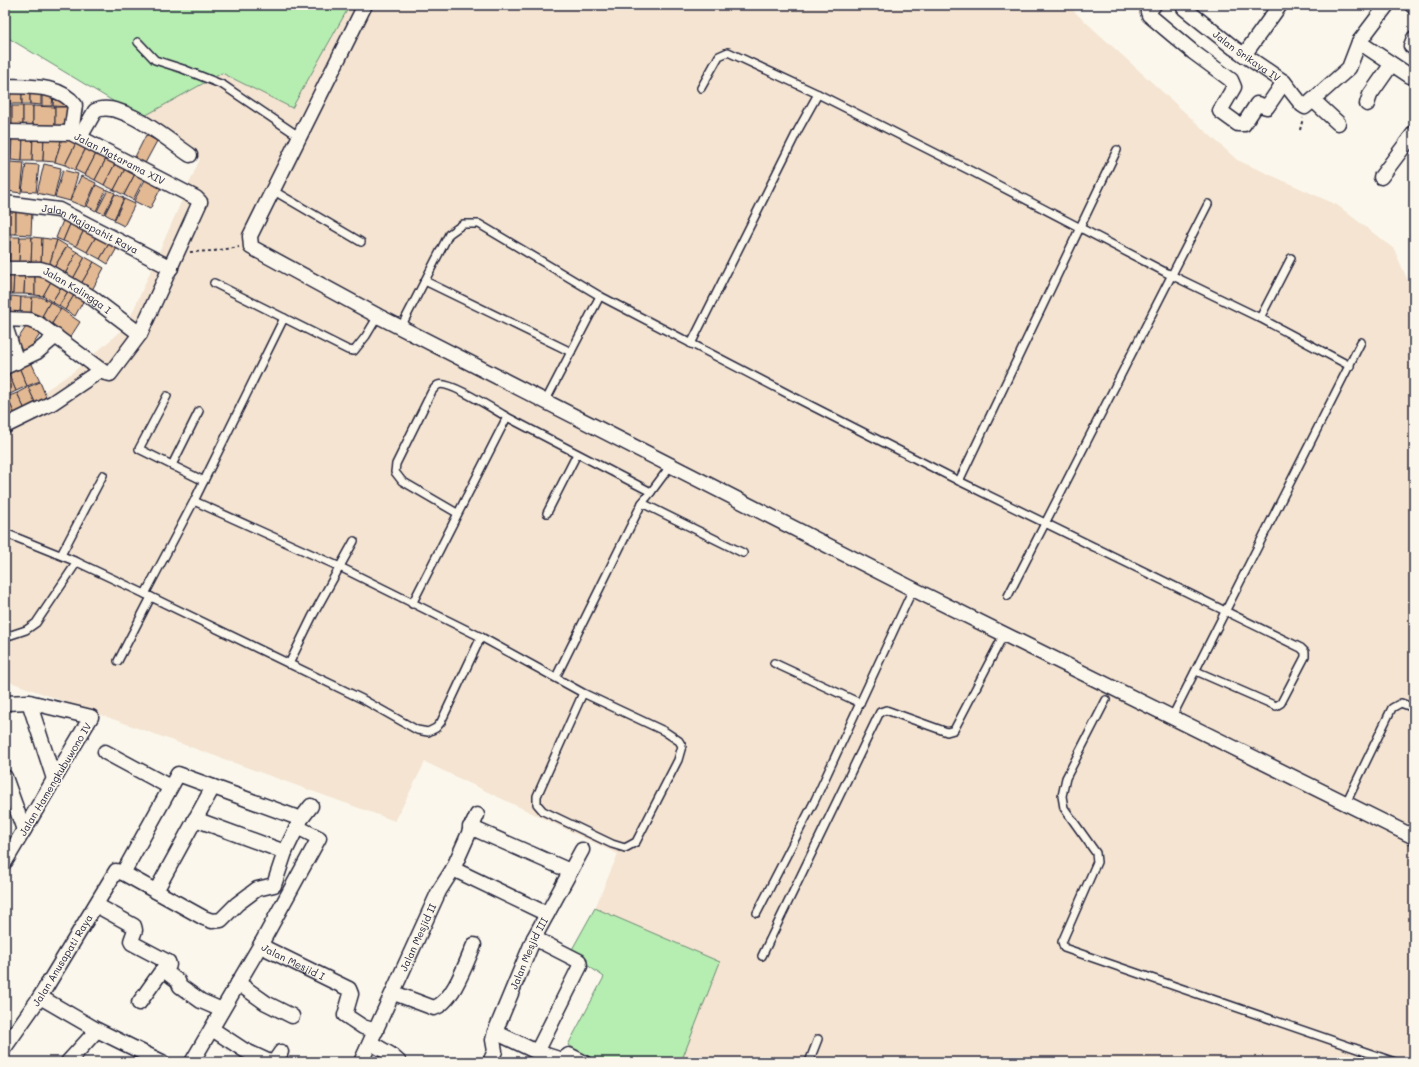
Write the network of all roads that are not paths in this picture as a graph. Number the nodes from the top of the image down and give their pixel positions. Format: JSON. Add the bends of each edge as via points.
{"nodes":[{"id":1,"x":365,"y":5,"type":"edge"},
{"id":2,"x":1154,"y":5,"type":"edge"},
{"id":3,"x":1280,"y":5,"type":"edge"},
{"id":4,"x":1387,"y":5,"type":"edge"},
{"id":5,"x":1183,"y":6,"type":"edge"},
{"id":6,"x":1414,"y":38,"type":"edge"},
{"id":7,"x":138,"y":42,"type":"dead end"},
{"id":8,"x":1359,"y":42,"type":"junction"},
{"id":9,"x":1414,"y":48,"type":"edge"},
{"id":10,"x":1244,"y":55,"type":"junction"},
{"id":11,"x":1391,"y":64,"type":"junction"},
{"id":12,"x":1414,"y":75,"type":"edge"},
{"id":13,"x":1284,"y":82,"type":"junction"},
{"id":14,"x":5,"y":86,"type":"edge"},
{"id":15,"x":701,"y":88,"type":"dead end"},
{"id":16,"x":818,"y":94,"type":"junction"},
{"id":17,"x":1309,"y":104,"type":"junction"},
{"id":18,"x":1367,"y":104,"type":"dead end"},
{"id":19,"x":1338,"y":123,"type":"dead end"},
{"id":20,"x":5,"y":132,"type":"edge"},
{"id":21,"x":1414,"y":133,"type":"edge"},
{"id":22,"x":76,"y":135,"type":"junction"},
{"id":23,"x":300,"y":137,"type":"junction"},
{"id":24,"x":1116,"y":150,"type":"dead end"},
{"id":25,"x":190,"y":155,"type":"dead end"},
{"id":26,"x":1381,"y":177,"type":"dead end"},
{"id":27,"x":274,"y":191,"type":"junction"},
{"id":28,"x":5,"y":203,"type":"edge"},
{"id":29,"x":1208,"y":204,"type":"dead end"},
{"id":30,"x":1080,"y":228,"type":"junction"},
{"id":31,"x":362,"y":242,"type":"dead end"},
{"id":32,"x":1291,"y":258,"type":"dead end"},
{"id":33,"x":171,"y":268,"type":"junction"},
{"id":34,"x":5,"y":269,"type":"edge"},
{"id":35,"x":1172,"y":276,"type":"junction"},
{"id":36,"x":425,"y":281,"type":"junction"},
{"id":37,"x":214,"y":283,"type":"dead end"},
{"id":38,"x":600,"y":296,"type":"junction"},
{"id":39,"x":378,"y":316,"type":"junction"},
{"id":40,"x":284,"y":318,"type":"junction"},
{"id":41,"x":1260,"y":318,"type":"junction"},
{"id":42,"x":5,"y":319,"type":"edge"},
{"id":43,"x":5,"y":326,"type":"edge"},
{"id":44,"x":401,"y":326,"type":"junction"},
{"id":45,"x":140,"y":334,"type":"junction"},
{"id":46,"x":56,"y":336,"type":"junction"},
{"id":47,"x":1361,"y":342,"type":"dead end"},
{"id":48,"x":691,"y":344,"type":"junction"},
{"id":49,"x":571,"y":352,"type":"junction"},
{"id":50,"x":11,"y":364,"type":"edge"},
{"id":51,"x":1350,"y":366,"type":"junction"},
{"id":52,"x":102,"y":370,"type":"junction"},
{"id":53,"x":167,"y":396,"type":"dead end"},
{"id":54,"x":545,"y":402,"type":"junction"},
{"id":55,"x":200,"y":411,"type":"dead end"},
{"id":56,"x":507,"y":417,"type":"junction"},
{"id":57,"x":5,"y":426,"type":"edge"},
{"id":58,"x":577,"y":454,"type":"junction"},
{"id":59,"x":172,"y":465,"type":"junction"},
{"id":60,"x":671,"y":465,"type":"junction"},
{"id":61,"x":103,"y":475,"type":"dead end"},
{"id":62,"x":204,"y":481,"type":"junction"},
{"id":63,"x":959,"y":481,"type":"junction"},
{"id":64,"x":651,"y":492,"type":"junction"},
{"id":65,"x":194,"y":501,"type":"junction"},
{"id":66,"x":642,"y":503,"type":"junction"},
{"id":67,"x":457,"y":513,"type":"junction"},
{"id":68,"x":546,"y":513,"type":"dead end"},
{"id":69,"x":1046,"y":523,"type":"junction"},
{"id":70,"x":5,"y":533,"type":"edge"},
{"id":71,"x":354,"y":541,"type":"dead end"},
{"id":72,"x":742,"y":553,"type":"dead end"},
{"id":73,"x":61,"y":555,"type":"junction"},
{"id":74,"x":77,"y":562,"type":"junction"},
{"id":75,"x":340,"y":567,"type":"junction"},
{"id":76,"x":913,"y":589,"type":"junction"},
{"id":77,"x":148,"y":595,"type":"junction"},
{"id":78,"x":1008,"y":596,"type":"dead end"},
{"id":79,"x":412,"y":604,"type":"junction"},
{"id":80,"x":1226,"y":611,"type":"junction"},
{"id":81,"x":1004,"y":634,"type":"junction"},
{"id":82,"x":5,"y":637,"type":"edge"},
{"id":83,"x":481,"y":637,"type":"junction"},
{"id":84,"x":118,"y":661,"type":"dead end"},
{"id":85,"x":774,"y":663,"type":"dead end"},
{"id":86,"x":289,"y":664,"type":"junction"},
{"id":87,"x":1196,"y":671,"type":"junction"},
{"id":88,"x":556,"y":677,"type":"junction"},
{"id":89,"x":583,"y":693,"type":"junction"},
{"id":90,"x":1106,"y":700,"type":"dead end"},
{"id":91,"x":29,"y":702,"type":"junction"},
{"id":92,"x":5,"y":703,"type":"edge"},
{"id":93,"x":860,"y":703,"type":"junction"},
{"id":94,"x":1414,"y":708,"type":"edge"},
{"id":95,"x":1172,"y":718,"type":"junction"},
{"id":96,"x":105,"y":752,"type":"dead end"},
{"id":97,"x":5,"y":776,"type":"edge"},
{"id":98,"x":54,"y":779,"type":"junction"},
{"id":99,"x":170,"y":787,"type":"junction"},
{"id":100,"x":213,"y":787,"type":"junction"},
{"id":101,"x":1346,"y":803,"type":"junction"},
{"id":102,"x":311,"y":806,"type":"dead end"},
{"id":103,"x":477,"y":815,"type":"dead end"},
{"id":104,"x":195,"y":820,"type":"junction"},
{"id":105,"x":299,"y":823,"type":"junction"},
{"id":106,"x":470,"y":828,"type":"junction"},
{"id":107,"x":24,"y":830,"type":"junction"},
{"id":108,"x":1414,"y":837,"type":"edge"},
{"id":109,"x":582,"y":850,"type":"dead end"},
{"id":110,"x":285,"y":852,"type":"junction"},
{"id":111,"x":5,"y":862,"type":"edge"},
{"id":112,"x":453,"y":869,"type":"junction"},
{"id":113,"x":570,"y":871,"type":"junction"},
{"id":114,"x":120,"y":872,"type":"junction"},
{"id":115,"x":156,"y":891,"type":"junction"},
{"id":116,"x":96,"y":905,"type":"junction"},
{"id":117,"x":757,"y":913,"type":"dead end"},
{"id":118,"x":547,"y":914,"type":"junction"},
{"id":119,"x":534,"y":938,"type":"junction"},
{"id":120,"x":260,"y":944,"type":"junction"},
{"id":121,"x":474,"y":945,"type":"dead end"},
{"id":122,"x":762,"y":956,"type":"dead end"},
{"id":123,"x":168,"y":962,"type":"junction"},
{"id":124,"x":238,"y":983,"type":"junction"},
{"id":125,"x":394,"y":993,"type":"junction"},
{"id":126,"x":40,"y":997,"type":"junction"},
{"id":127,"x":139,"y":1003,"type":"dead end"},
{"id":128,"x":222,"y":1010,"type":"junction"},
{"id":129,"x":292,"y":1016,"type":"dead end"},
{"id":130,"x":212,"y":1028,"type":"junction"},
{"id":131,"x":97,"y":1030,"type":"junction"},
{"id":132,"x":495,"y":1032,"type":"junction"},
{"id":133,"x":373,"y":1037,"type":"junction"},
{"id":134,"x":818,"y":1039,"type":"dead end"},
{"id":135,"x":5,"y":1046,"type":"edge"},
{"id":136,"x":537,"y":1052,"type":"junction"},
{"id":137,"x":68,"y":1062,"type":"edge"},
{"id":138,"x":162,"y":1062,"type":"edge"},
{"id":139,"x":192,"y":1062,"type":"edge"},
{"id":140,"x":270,"y":1062,"type":"edge"},
{"id":141,"x":361,"y":1062,"type":"edge"},
{"id":142,"x":399,"y":1062,"type":"edge"},
{"id":143,"x":490,"y":1062,"type":"edge"},
{"id":144,"x":583,"y":1062,"type":"edge"},
{"id":145,"x":809,"y":1062,"type":"edge"},
{"id":146,"x":1395,"y":1062,"type":"edge"}],
"edges":[{"from":1,"to":23,"type":"street"},
{"from":2,"to":13,"type":"street","via":[[1148,12],[1149,15],[1231,80],[1234,87],[1220,111],[1238,124],[1244,124],[1257,104],[1267,107]]},
{"from":3,"to":10,"type":"street"},
{"from":4,"to":8,"type":"street"},
{"from":5,"to":10,"type":"street","name":"Jalan Srikaya IV"},
{"from":6,"to":9,"type":"street","via":[[1410,43]]},
{"from":7,"to":23,"type":"lane","via":[[155,60],[183,68],[224,85]]},
{"from":8,"to":11,"type":"street"},
{"from":8,"to":17,"type":"street","via":[[1349,68]]},
{"from":10,"to":13,"type":"street","name":"Jalan Srikaya IV"},
{"from":11,"to":12,"type":"street","via":[[1410,76]]},
{"from":11,"to":18,"type":"street","via":[[1370,95]]},
{"from":13,"to":17,"type":"street","name":"Jalan Srikaya IV","via":[[1302,105]]},
{"from":14,"to":22,"type":"street","via":[[40,87],[66,97],[75,105]]},
{"from":15,"to":16,"type":"lane","via":[[719,56],[728,52]]},
{"from":16,"to":30,"type":"lane"},
{"from":16,"to":48,"type":"lane"},
{"from":17,"to":19,"type":"street","name":"Jalan Srikaya IV"},
{"from":20,"to":22,"type":"street","name":"Jalan Matarama XIV"},
{"from":21,"to":26,"type":"street"},
{"from":22,"to":25,"type":"street","via":[[95,111],[105,107],[131,114]]},
{"from":22,"to":33,"type":"street","name":"Jalan Matarama XIV","via":[[200,202]]},
{"from":23,"to":27,"type":"street"},
{"from":24,"to":30,"type":"lane"},
{"from":27,"to":31,"type":"lane"},
{"from":27,"to":39,"type":"street","via":[[250,236],[251,247]]},
{"from":28,"to":33,"type":"street","name":"Jalan Majapahit Raya","via":[[59,210]]},
{"from":29,"to":35,"type":"lane"},
{"from":30,"to":35,"type":"lane"},
{"from":30,"to":63,"type":"lane"},
{"from":32,"to":41,"type":"lane"},
{"from":33,"to":45,"type":"street"},
{"from":34,"to":45,"type":"street","name":"Jalan Kalingga I","via":[[47,271],[91,297]]},
{"from":35,"to":41,"type":"lane"},
{"from":35,"to":69,"type":"lane"},
{"from":36,"to":38,"type":"lane","via":[[449,234],[470,223],[479,224]]},
{"from":36,"to":44,"type":"lane"},
{"from":36,"to":49,"type":"lane"},
{"from":37,"to":40,"type":"lane"},
{"from":38,"to":48,"type":"lane"},
{"from":38,"to":49,"type":"lane"},
{"from":39,"to":40,"type":"lane","via":[[354,351]]},
{"from":39,"to":44,"type":"street"},
{"from":40,"to":62,"type":"lane"},
{"from":41,"to":51,"type":"lane"},
{"from":42,"to":46,"type":"street","via":[[31,321]]},
{"from":43,"to":50,"type":"street"},
{"from":44,"to":54,"type":"street"},
{"from":45,"to":52,"type":"street","via":[[112,372],[107,374]]},
{"from":46,"to":50,"type":"street","via":[[37,352]]},
{"from":46,"to":52,"type":"street"},
{"from":47,"to":51,"type":"lane"},
{"from":48,"to":63,"type":"lane"},
{"from":49,"to":54,"type":"lane"},
{"from":51,"to":80,"type":"lane"},
{"from":52,"to":57,"type":"street","via":[[52,403]]},
{"from":53,"to":59,"type":"lane","via":[[140,449]]},
{"from":54,"to":60,"type":"street"},
{"from":55,"to":59,"type":"lane"},
{"from":56,"to":58,"type":"lane"},
{"from":56,"to":67,"type":"lane"},
{"from":56,"to":67,"type":"lane","via":[[444,384],[438,385],[432,392],[396,464],[395,472],[402,481]]},
{"from":58,"to":64,"type":"lane"},
{"from":58,"to":68,"type":"lane"},
{"from":59,"to":62,"type":"lane"},
{"from":60,"to":64,"type":"lane"},
{"from":60,"to":76,"type":"street"},
{"from":61,"to":73,"type":"lane"},
{"from":62,"to":65,"type":"lane"},
{"from":63,"to":69,"type":"lane"},
{"from":64,"to":66,"type":"lane"},
{"from":65,"to":75,"type":"lane"},
{"from":65,"to":77,"type":"lane"},
{"from":66,"to":72,"type":"lane"},
{"from":66,"to":88,"type":"lane"},
{"from":67,"to":79,"type":"lane"},
{"from":69,"to":78,"type":"lane"},
{"from":69,"to":80,"type":"lane"},
{"from":70,"to":73,"type":"lane"},
{"from":71,"to":75,"type":"lane"},
{"from":73,"to":74,"type":"lane"},
{"from":74,"to":77,"type":"lane"},
{"from":74,"to":82,"type":"lane","via":[[36,623],[26,630]]},
{"from":75,"to":79,"type":"lane"},
{"from":75,"to":86,"type":"lane"},
{"from":76,"to":81,"type":"street"},
{"from":76,"to":93,"type":"lane"},
{"from":77,"to":84,"type":"lane"},
{"from":77,"to":86,"type":"lane"},
{"from":79,"to":83,"type":"lane"},
{"from":80,"to":87,"type":"lane"},
{"from":80,"to":87,"type":"lane","via":[[1301,648],[1305,656],[1281,703],[1276,706]]},
{"from":81,"to":95,"type":"street"},
{"from":81,"to":122,"type":"lane","via":[[954,730],[947,732],[886,710],[880,712]]},
{"from":83,"to":86,"type":"lane","via":[[441,722],[428,732],[417,730],[362,699]]},
{"from":83,"to":88,"type":"lane"},
{"from":85,"to":93,"type":"lane"},
{"from":87,"to":95,"type":"lane"},
{"from":88,"to":89,"type":"lane"},
{"from":89,"to":89,"type":"lane","via":[[537,796],[537,804],[543,811],[612,844],[626,848],[636,842],[678,760],[682,746],[664,731]]},
{"from":90,"to":146,"type":"lane","via":[[1066,778],[1062,796],[1064,808],[1096,853],[1097,862],[1062,942],[1064,948]]},
{"from":91,"to":92,"type":"street"},
{"from":91,"to":98,"type":"street"},
{"from":91,"to":98,"type":"street","name":"Jalan Hamengkubuwono IV","via":[[90,716]]},
{"from":93,"to":117,"type":"lane","via":[[815,800]]},
{"from":94,"to":101,"type":"lane","via":[[1401,703],[1392,708]]},
{"from":95,"to":101,"type":"street"},
{"from":96,"to":99,"type":"street"},
{"from":97,"to":107,"type":"street"},
{"from":98,"to":107,"type":"street","name":"Jalan Hamengkubuwono IV"},
{"from":99,"to":100,"type":"street","name":"Jalan Anusapati Raya","via":[[181,773]]},
{"from":99,"to":114,"type":"street","name":"Jalan Anusapati Raya"},
{"from":100,"to":104,"type":"street"},
{"from":100,"to":105,"type":"street"},
{"from":101,"to":108,"type":"street"},
{"from":102,"to":105,"type":"street"},
{"from":103,"to":106,"type":"street","name":"Jalan Mesjid II"},
{"from":104,"to":110,"type":"street"},
{"from":104,"to":115,"type":"street"},
{"from":105,"to":110,"type":"street"},
{"from":105,"to":120,"type":"street","via":[[319,838]]},
{"from":106,"to":112,"type":"street","name":"Jalan Mesjid II"},
{"from":106,"to":113,"type":"street"},
{"from":107,"to":111,"type":"street","name":"Jalan Hamengkubuwono IV"},
{"from":109,"to":113,"type":"street","name":"Jalan Mesjid III"},
{"from":110,"to":115,"type":"street","via":[[274,885],[257,889],[237,904],[222,920],[212,921],[204,918]]},
{"from":112,"to":118,"type":"street"},
{"from":112,"to":125,"type":"street","name":"Jalan Mesjid II","via":[[439,891]]},
{"from":113,"to":118,"type":"street","name":"Jalan Mesjid III"},
{"from":114,"to":115,"type":"street"},
{"from":114,"to":116,"type":"street","name":"Jalan Anusapati Raya"},
{"from":116,"to":123,"type":"street","via":[[134,926],[136,930],[131,941],[133,944]]},
{"from":116,"to":126,"type":"street","name":"Jalan Anusapati Raya"},
{"from":118,"to":119,"type":"street","name":"Jalan Mesjid III"},
{"from":119,"to":132,"type":"street","name":"Jalan Mesjid III"},
{"from":119,"to":136,"type":"street","via":[[580,963]]},
{"from":120,"to":124,"type":"street","name":"Jalan Mesjid I"},
{"from":120,"to":133,"type":"street","name":"Jalan Mesjid I","via":[[349,989],[351,994],[345,1015]]},
{"from":121,"to":125,"type":"street","via":[[452,991],[439,1006],[434,1008]]},
{"from":123,"to":127,"type":"street"},
{"from":123,"to":128,"type":"street","via":[[170,965],[166,972],[178,981],[180,986],[201,1001]]},
{"from":124,"to":128,"type":"street","name":"Jalan Mesjid I"},
{"from":124,"to":129,"type":"street"},
{"from":125,"to":133,"type":"street","name":"Jalan Mesjid II"},
{"from":126,"to":131,"type":"street"},
{"from":126,"to":135,"type":"street","name":"Jalan Anusapati Raya"},
{"from":128,"to":130,"type":"street","name":"Jalan Mesjid I"},
{"from":130,"to":139,"type":"street","name":"Jalan Mesjid I"},
{"from":130,"to":140,"type":"street","via":[[244,1050]]},
{"from":131,"to":137,"type":"street"},
{"from":131,"to":138,"type":"street"},
{"from":132,"to":136,"type":"street"},
{"from":132,"to":143,"type":"street","name":"Jalan Mesjid III","via":[[495,1051]]},
{"from":133,"to":141,"type":"street","name":"Jalan Mesjid II"},
{"from":133,"to":142,"type":"street"},
{"from":134,"to":145,"type":"lane"},
{"from":136,"to":144,"type":"street","via":[[562,1060],[570,1055]]}]}
